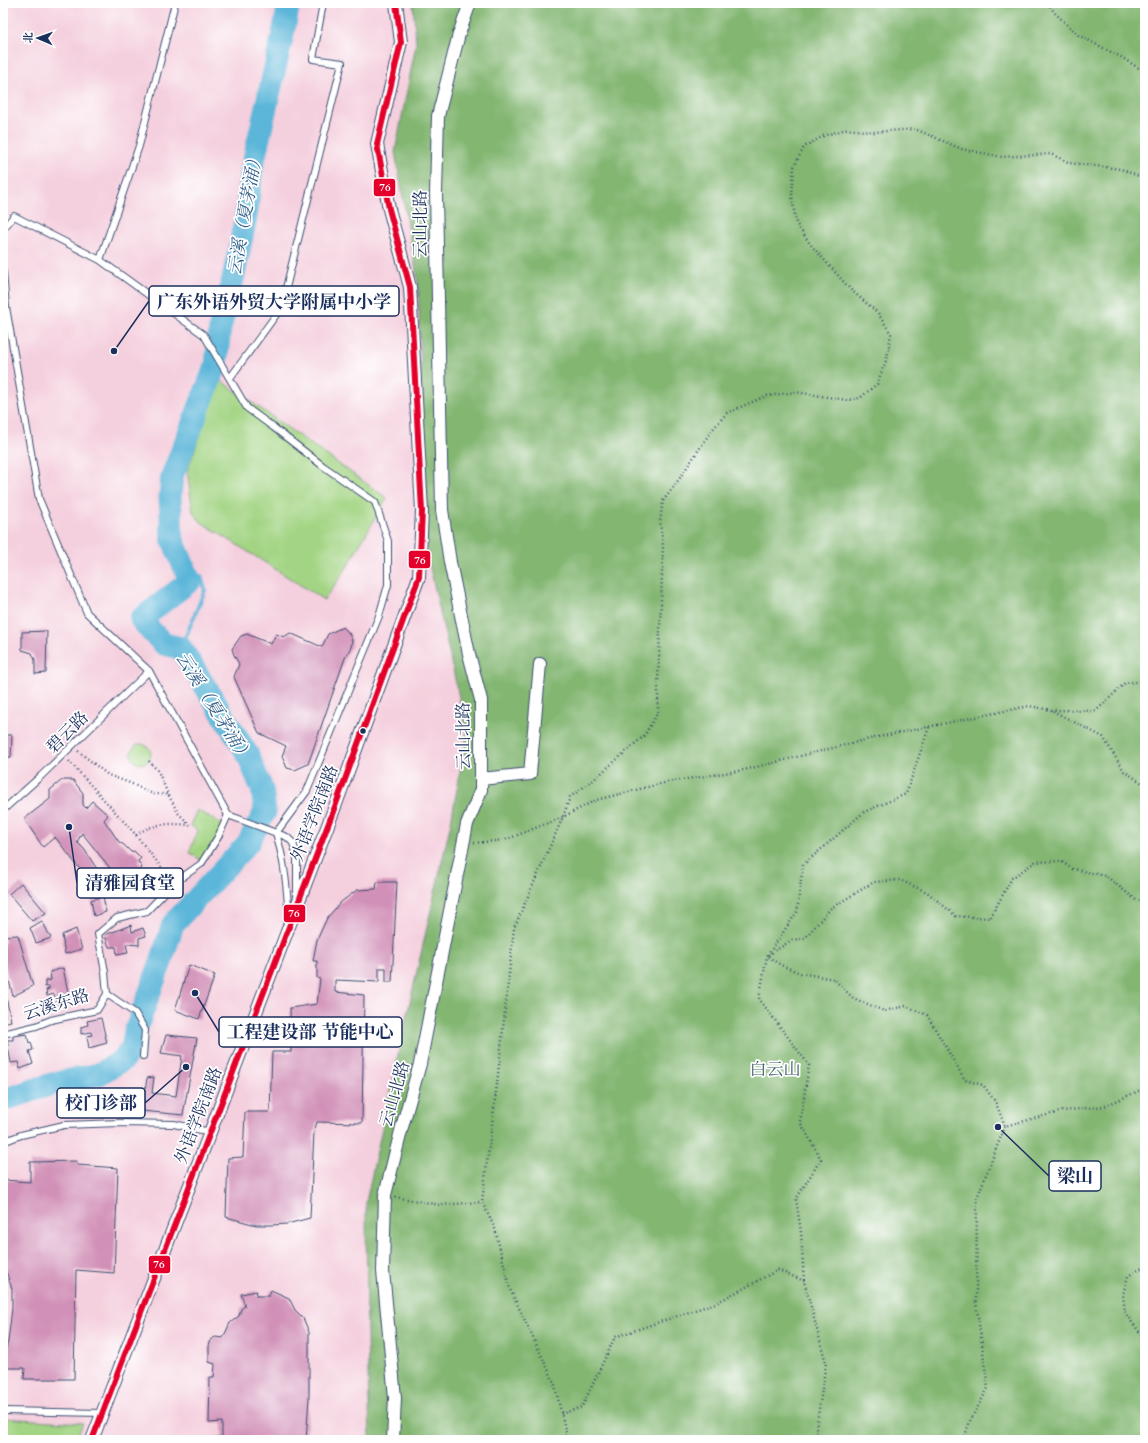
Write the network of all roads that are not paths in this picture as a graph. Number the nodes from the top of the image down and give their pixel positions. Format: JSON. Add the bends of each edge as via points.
{"nodes":[{"id":1,"x":175,"y":3,"type":"edge"},
{"id":2,"x":324,"y":3,"type":"edge"},
{"id":3,"x":396,"y":3,"type":"edge"},
{"id":4,"x":470,"y":3,"type":"edge"},
{"id":5,"x":3,"y":229,"type":"edge"},
{"id":6,"x":100,"y":260,"type":"junction"},
{"id":7,"x":3,"y":272,"type":"edge"},
{"id":8,"x":230,"y":378,"type":"junction"},
{"id":9,"x":422,"y":510,"type":"junction"},
{"id":10,"x":442,"y":510,"type":"junction"},
{"id":11,"x":540,"y":664,"type":"dead end"},
{"id":12,"x":149,"y":671,"type":"junction"},
{"id":13,"x":481,"y":779,"type":"junction"},
{"id":14,"x":3,"y":810,"type":"edge"},
{"id":15,"x":228,"y":815,"type":"junction"},
{"id":16,"x":276,"y":833,"type":"junction"},
{"id":17,"x":297,"y":906,"type":"junction"},
{"id":18,"x":289,"y":927,"type":"junction"},
{"id":19,"x":107,"y":994,"type":"junction"},
{"id":20,"x":3,"y":1034,"type":"edge"},
{"id":21,"x":143,"y":1056,"type":"dead end"},
{"id":22,"x":210,"y":1132,"type":"junction"},
{"id":23,"x":3,"y":1142,"type":"edge"},
{"id":24,"x":3,"y":1411,"type":"edge"},
{"id":25,"x":102,"y":1413,"type":"junction"},
{"id":26,"x":92,"y":1440,"type":"edge"},
{"id":27,"x":394,"y":1440,"type":"edge"}],
"edges":[{"from":1,"to":6,"type":"lane","via":[[139,146]]},
{"from":2,"to":8,"type":"lane","via":[[312,59],[342,63],[281,308]]},
{"from":3,"to":9,"type":"street","name":"外语学院南路","via":[[401,42],[376,144],[389,209],[410,287]]},
{"from":4,"to":10,"type":"street","name":"云山北路","via":[[459,34],[438,116],[436,193]]},
{"from":5,"to":6,"type":"lane","via":[[14,216]]},
{"from":6,"to":8,"type":"lane","via":[[204,335]]},
{"from":7,"to":12,"type":"lane","via":[[6,307],[39,500],[87,613]]},
{"from":8,"to":16,"type":"lane","via":[[247,408],[375,502],[388,541],[388,585],[379,616],[307,791]]},
{"from":9,"to":10,"type":"street"},
{"from":9,"to":17,"type":"street","name":"外语学院南路","via":[[419,577]]},
{"from":10,"to":13,"type":"street","name":"云山北路","via":[[448,554],[481,700]]},
{"from":11,"to":13,"type":"street","via":[[530,774]]},
{"from":12,"to":14,"type":"lane","name":"碧云路","via":[[42,776]]},
{"from":12,"to":15,"type":"lane"},
{"from":13,"to":27,"type":"street","name":"云山北路","via":[[481,790],[467,824],[420,1064],[386,1195],[383,1271],[395,1398]]},
{"from":15,"to":16,"type":"lane"},
{"from":15,"to":19,"type":"lane","name":"云溪东路","via":[[201,864],[174,883],[147,911],[117,918],[98,934]]},
{"from":16,"to":17,"type":"lane","via":[[293,843],[297,856]]},
{"from":16,"to":18,"type":"lane","via":[[283,857]]},
{"from":17,"to":18,"type":"street","name":"外语学院南路"},
{"from":18,"to":22,"type":"street","name":"外语学院南路"},
{"from":19,"to":20,"type":"lane","name":"云溪东路","via":[[97,1010]]},
{"from":19,"to":21,"type":"lane","via":[[135,1013],[145,1030]]},
{"from":22,"to":23,"type":"lane","via":[[174,1124],[64,1125]]},
{"from":22,"to":25,"type":"street","name":"外语学院南路"},
{"from":24,"to":25,"type":"lane"},
{"from":25,"to":26,"type":"street","name":"外语学院南路"}]}
